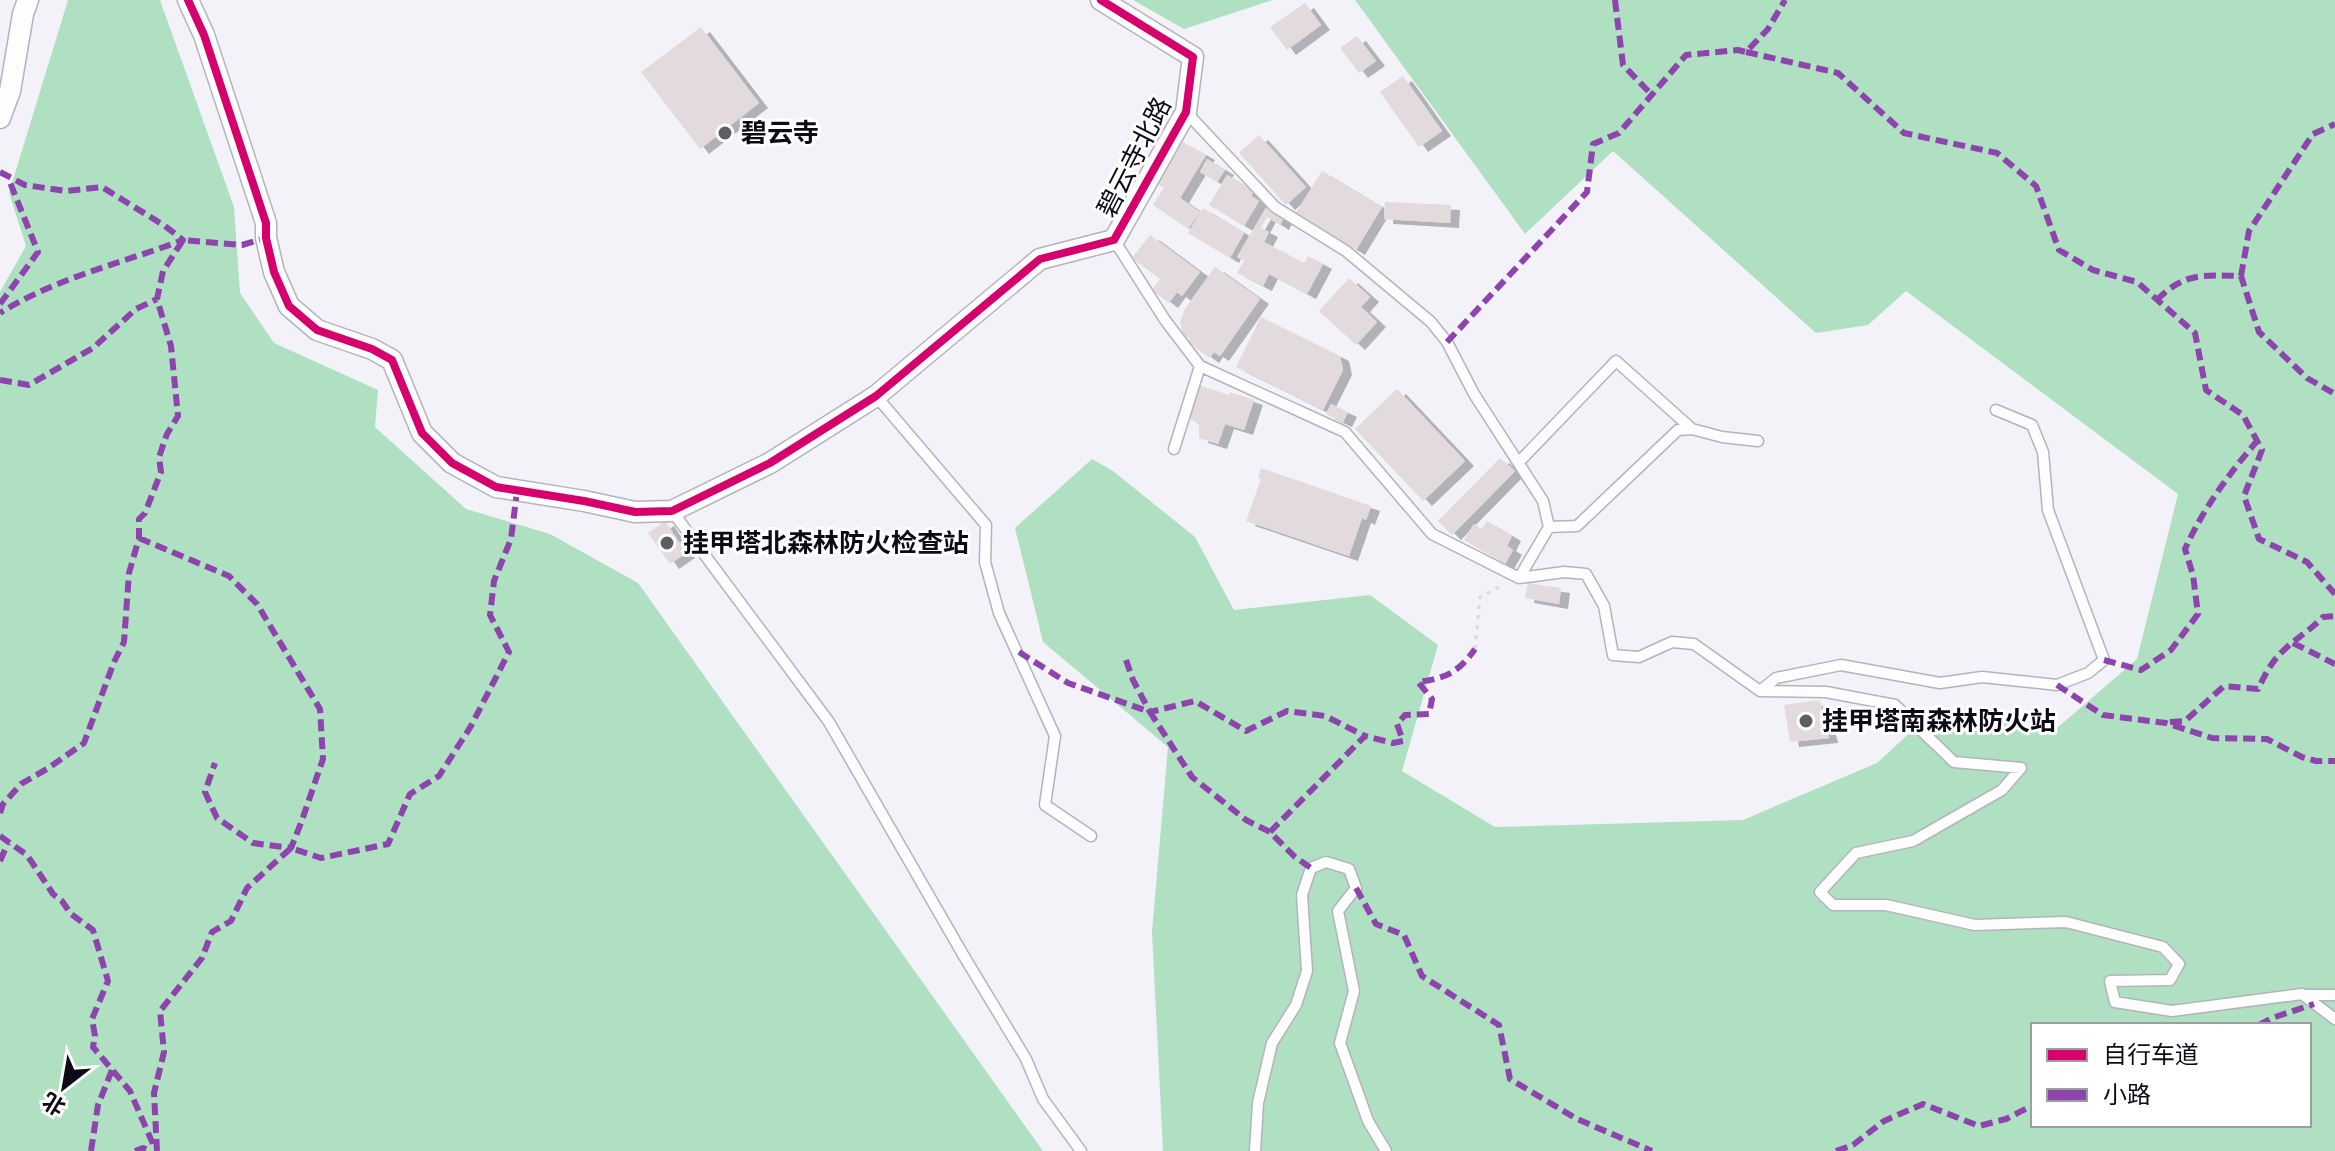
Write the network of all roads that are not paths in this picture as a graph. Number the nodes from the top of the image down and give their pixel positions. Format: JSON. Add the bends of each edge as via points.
{"nodes":[{"id":1,"x":28,"y":0,"type":"edge"},
{"id":2,"x":188,"y":0,"type":"edge"},
{"id":3,"x":1101,"y":0,"type":"edge"},
{"id":4,"x":1186,"y":112,"type":"junction"},
{"id":5,"x":0,"y":118,"type":"edge"},
{"id":6,"x":1114,"y":240,"type":"junction"},
{"id":7,"x":1200,"y":366,"type":"junction"},
{"id":8,"x":876,"y":396,"type":"junction"},
{"id":9,"x":1996,"y":410,"type":"dead end"},
{"id":10,"x":1692,"y":429,"type":"junction"},
{"id":11,"x":1758,"y":441,"type":"dead end"},
{"id":12,"x":1174,"y":449,"type":"dead end"},
{"id":13,"x":1519,"y":462,"type":"junction"},
{"id":14,"x":672,"y":511,"type":"junction"},
{"id":15,"x":1549,"y":527,"type":"junction"},
{"id":16,"x":1519,"y":578,"type":"junction"},
{"id":17,"x":1760,"y":691,"type":"junction"},
{"id":18,"x":1091,"y":836,"type":"dead end"},
{"id":19,"x":2302,"y":994,"type":"junction"},
{"id":20,"x":2335,"y":995,"type":"edge"},
{"id":21,"x":2335,"y":1019,"type":"edge"},
{"id":22,"x":1081,"y":1151,"type":"edge"},
{"id":23,"x":1255,"y":1151,"type":"edge"},
{"id":24,"x":1386,"y":1151,"type":"edge"}],
"edges":[{"from":1,"to":5,"type":"street"},
{"from":2,"to":14,"type":"street","via":[[262,208],[274,272],[289,306],[317,330],[392,360],[422,433],[452,463],[496,487],[635,512]]},
{"from":3,"to":4,"type":"street","name":"碧云寺北路","via":[[1193,57]]},
{"from":4,"to":6,"type":"street","name":"碧云寺北路"},
{"from":4,"to":13,"type":"lane","via":[[1275,207],[1346,251],[1431,322]]},
{"from":6,"to":7,"type":"lane"},
{"from":6,"to":8,"type":"street","via":[[1040,259]]},
{"from":7,"to":12,"type":"lane"},
{"from":7,"to":16,"type":"lane","via":[[1345,432],[1432,534]]},
{"from":8,"to":14,"type":"street","via":[[770,463]]},
{"from":8,"to":18,"type":"lane","via":[[986,525],[985,562],[999,613],[1055,736],[1045,805]]},
{"from":9,"to":17,"type":"lane","via":[[2032,425],[2043,452],[2048,510],[2104,660],[2057,685],[1982,677],[1940,683],[1841,665],[1776,678]]},
{"from":10,"to":11,"type":"lane"},
{"from":10,"to":13,"type":"lane","via":[[1616,361]]},
{"from":10,"to":15,"type":"lane","via":[[1678,430],[1577,526]]},
{"from":13,"to":15,"type":"lane","via":[[1543,501]]},
{"from":14,"to":22,"type":"lane","via":[[829,722],[1026,1059],[1043,1099]]},
{"from":15,"to":16,"type":"lane"},
{"from":16,"to":17,"type":"lane","via":[[1586,574],[1604,606],[1613,655],[1639,657],[1672,642],[1694,644]]},
{"from":17,"to":19,"type":"lane","via":[[1826,692],[1895,705],[1954,762],[2021,768],[2002,790],[1913,841],[1856,853],[1820,892],[1833,905],[1886,905],[1975,925],[2066,922],[2163,947],[2179,964],[2170,980],[2110,981],[2115,1002],[2172,1011]]},
{"from":19,"to":20,"type":"lane"},
{"from":19,"to":21,"type":"lane"},
{"from":23,"to":24,"type":"lane","via":[[1258,1103],[1272,1043],[1296,1005],[1307,971],[1302,895],[1311,868],[1326,862],[1349,869],[1356,888],[1338,911],[1354,991],[1340,1043],[1368,1121]]}]}
